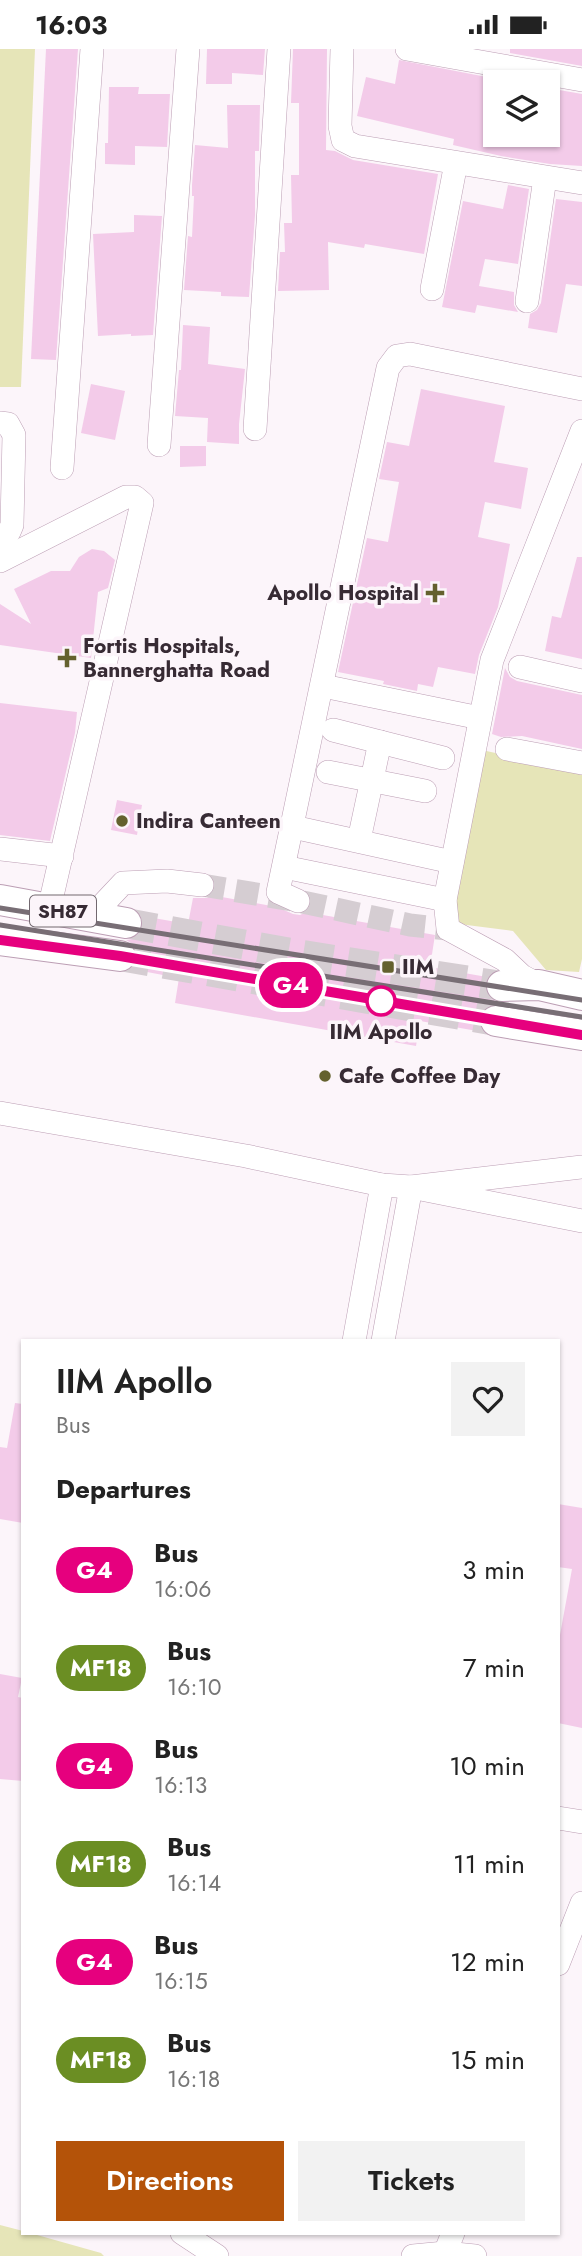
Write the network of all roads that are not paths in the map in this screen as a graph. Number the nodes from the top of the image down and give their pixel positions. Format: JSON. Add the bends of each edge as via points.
{"nodes":[{"id":1,"x":92,"y":49,"type":"edge"},
{"id":2,"x":188,"y":49,"type":"edge"},
{"id":3,"x":279,"y":49,"type":"edge"},
{"id":4,"x":342,"y":49,"type":"edge"},
{"id":5,"x":407,"y":49,"type":"edge"},
{"id":6,"x":582,"y":80,"type":"edge"},
{"id":7,"x":456,"y":163,"type":"junction"},
{"id":8,"x":545,"y":178,"type":"junction"},
{"id":9,"x":582,"y":183,"type":"edge"},
{"id":10,"x":432,"y":289,"type":"dead end"},
{"id":11,"x":527,"y":301,"type":"dead end"},
{"id":12,"x":582,"y":389,"type":"edge"},
{"id":13,"x":0,"y":423,"type":"edge"},
{"id":14,"x":256,"y":429,"type":"dead end"},
{"id":15,"x":582,"y":431,"type":"edge"},
{"id":16,"x":159,"y":445,"type":"dead end"},
{"id":17,"x":62,"y":468,"type":"dead end"},
{"id":18,"x":0,"y":538,"type":"edge"},
{"id":19,"x":0,"y":561,"type":"edge"},
{"id":20,"x":520,"y":667,"type":"dead end"},
{"id":21,"x":582,"y":681,"type":"edge"},
{"id":22,"x":323,"y":686,"type":"junction"},
{"id":23,"x":480,"y":718,"type":"junction"},
{"id":24,"x":333,"y":730,"type":"dead end"},
{"id":25,"x":380,"y":743,"type":"junction"},
{"id":26,"x":507,"y":749,"type":"dead end"},
{"id":27,"x":443,"y":758,"type":"dead end"},
{"id":28,"x":582,"y":763,"type":"edge"},
{"id":29,"x":328,"y":772,"type":"dead end"},
{"id":30,"x":371,"y":782,"type":"junction"},
{"id":31,"x":425,"y":791,"type":"dead end"},
{"id":32,"x":293,"y":827,"type":"junction"},
{"id":33,"x":359,"y":840,"type":"junction"},
{"id":34,"x":0,"y":849,"type":"edge"},
{"id":35,"x":62,"y":856,"type":"junction"},
{"id":36,"x":452,"y":862,"type":"junction"},
{"id":37,"x":284,"y":867,"type":"junction"},
{"id":38,"x":202,"y":885,"type":"tunnel mouth"},
{"id":39,"x":445,"y":899,"type":"junction"},
{"id":40,"x":0,"y":900,"type":"edge"},
{"id":41,"x":298,"y":901,"type":"dead end"},
{"id":42,"x":49,"y":909,"type":"junction"},
{"id":43,"x":92,"y":916,"type":"junction"},
{"id":44,"x":126,"y":923,"type":"tunnel mouth"},
{"id":45,"x":0,"y":940,"type":"edge"},
{"id":46,"x":120,"y":956,"type":"tunnel mouth"},
{"id":47,"x":539,"y":985,"type":"junction"},
{"id":48,"x":502,"y":986,"type":"tunnel mouth"},
{"id":49,"x":582,"y":995,"type":"edge"},
{"id":50,"x":496,"y":1021,"type":"tunnel mouth"},
{"id":51,"x":582,"y":1035,"type":"edge"},
{"id":52,"x":0,"y":1113,"type":"edge"},
{"id":53,"x":582,"y":1167,"type":"edge"},
{"id":54,"x":382,"y":1185,"type":"junction"},
{"id":55,"x":411,"y":1187,"type":"junction"},
{"id":56,"x":582,"y":1221,"type":"edge"},
{"id":57,"x":354,"y":1339,"type":"edge"},
{"id":58,"x":383,"y":1339,"type":"edge"},
{"id":59,"x":560,"y":1818,"type":"edge"},
{"id":60,"x":582,"y":1822,"type":"edge"},
{"id":61,"x":582,"y":1903,"type":"edge"},
{"id":62,"x":560,"y":1959,"type":"edge"},
{"id":63,"x":185,"y":2235,"type":"edge"},
{"id":64,"x":449,"y":2243,"type":"edge"},
{"id":65,"x":217,"y":2256,"type":"edge"},
{"id":66,"x":413,"y":2256,"type":"edge"},
{"id":67,"x":475,"y":2256,"type":"edge"}],
"edges":[{"from":1,"to":17,"type":"street"},
{"from":2,"to":16,"type":"street"},
{"from":3,"to":14,"type":"street"},
{"from":4,"to":7,"type":"street","via":[[343,140]]},
{"from":5,"to":6,"type":"street"},
{"from":7,"to":8,"type":"street"},
{"from":7,"to":10,"type":"street"},
{"from":8,"to":9,"type":"street"},
{"from":8,"to":11,"type":"street"},
{"from":12,"to":22,"type":"street","via":[[410,354],[397,356],[388,368]]},
{"from":13,"to":18,"type":"street","via":[[8,424],[14,435],[12,525]]},
{"from":15,"to":23,"type":"street","via":[[492,660]]},
{"from":19,"to":35,"type":"street","via":[[126,497],[142,503]]},
{"from":20,"to":21,"type":"street"},
{"from":22,"to":23,"type":"street"},
{"from":22,"to":32,"type":"street"},
{"from":23,"to":36,"type":"street"},
{"from":24,"to":25,"type":"street"},
{"from":25,"to":27,"type":"street"},
{"from":25,"to":30,"type":"street"},
{"from":26,"to":28,"type":"street"},
{"from":29,"to":30,"type":"street"},
{"from":30,"to":31,"type":"street"},
{"from":30,"to":33,"type":"street"},
{"from":32,"to":33,"type":"street"},
{"from":32,"to":37,"type":"street"},
{"from":33,"to":36,"type":"street"},
{"from":34,"to":35,"type":"street"},
{"from":35,"to":42,"type":"street"},
{"from":36,"to":39,"type":"street"},
{"from":37,"to":39,"type":"street"},
{"from":37,"to":41,"type":"street","via":[[278,892]]},
{"from":38,"to":43,"type":"street","via":[[123,883]]},
{"from":39,"to":47,"type":"street","via":[[448,929]]},
{"from":40,"to":42,"type":"main road","number":"SH87"},
{"from":42,"to":43,"type":"main road","number":"SH87"},
{"from":43,"to":44,"type":"main road","number":"SH87"},
{"from":45,"to":46,"type":"main road","number":"SH87"},
{"from":47,"to":48,"type":"main road"},
{"from":47,"to":49,"type":"main road"},
{"from":50,"to":51,"type":"main road"},
{"from":52,"to":54,"type":"street"},
{"from":53,"to":55,"type":"street"},
{"from":54,"to":55,"type":"street"},
{"from":54,"to":57,"type":"street"},
{"from":55,"to":56,"type":"street"},
{"from":55,"to":58,"type":"street"},
{"from":59,"to":60,"type":"street"},
{"from":61,"to":62,"type":"street"},
{"from":63,"to":65,"type":"street"},
{"from":64,"to":66,"type":"street"},
{"from":64,"to":67,"type":"street"}]}
